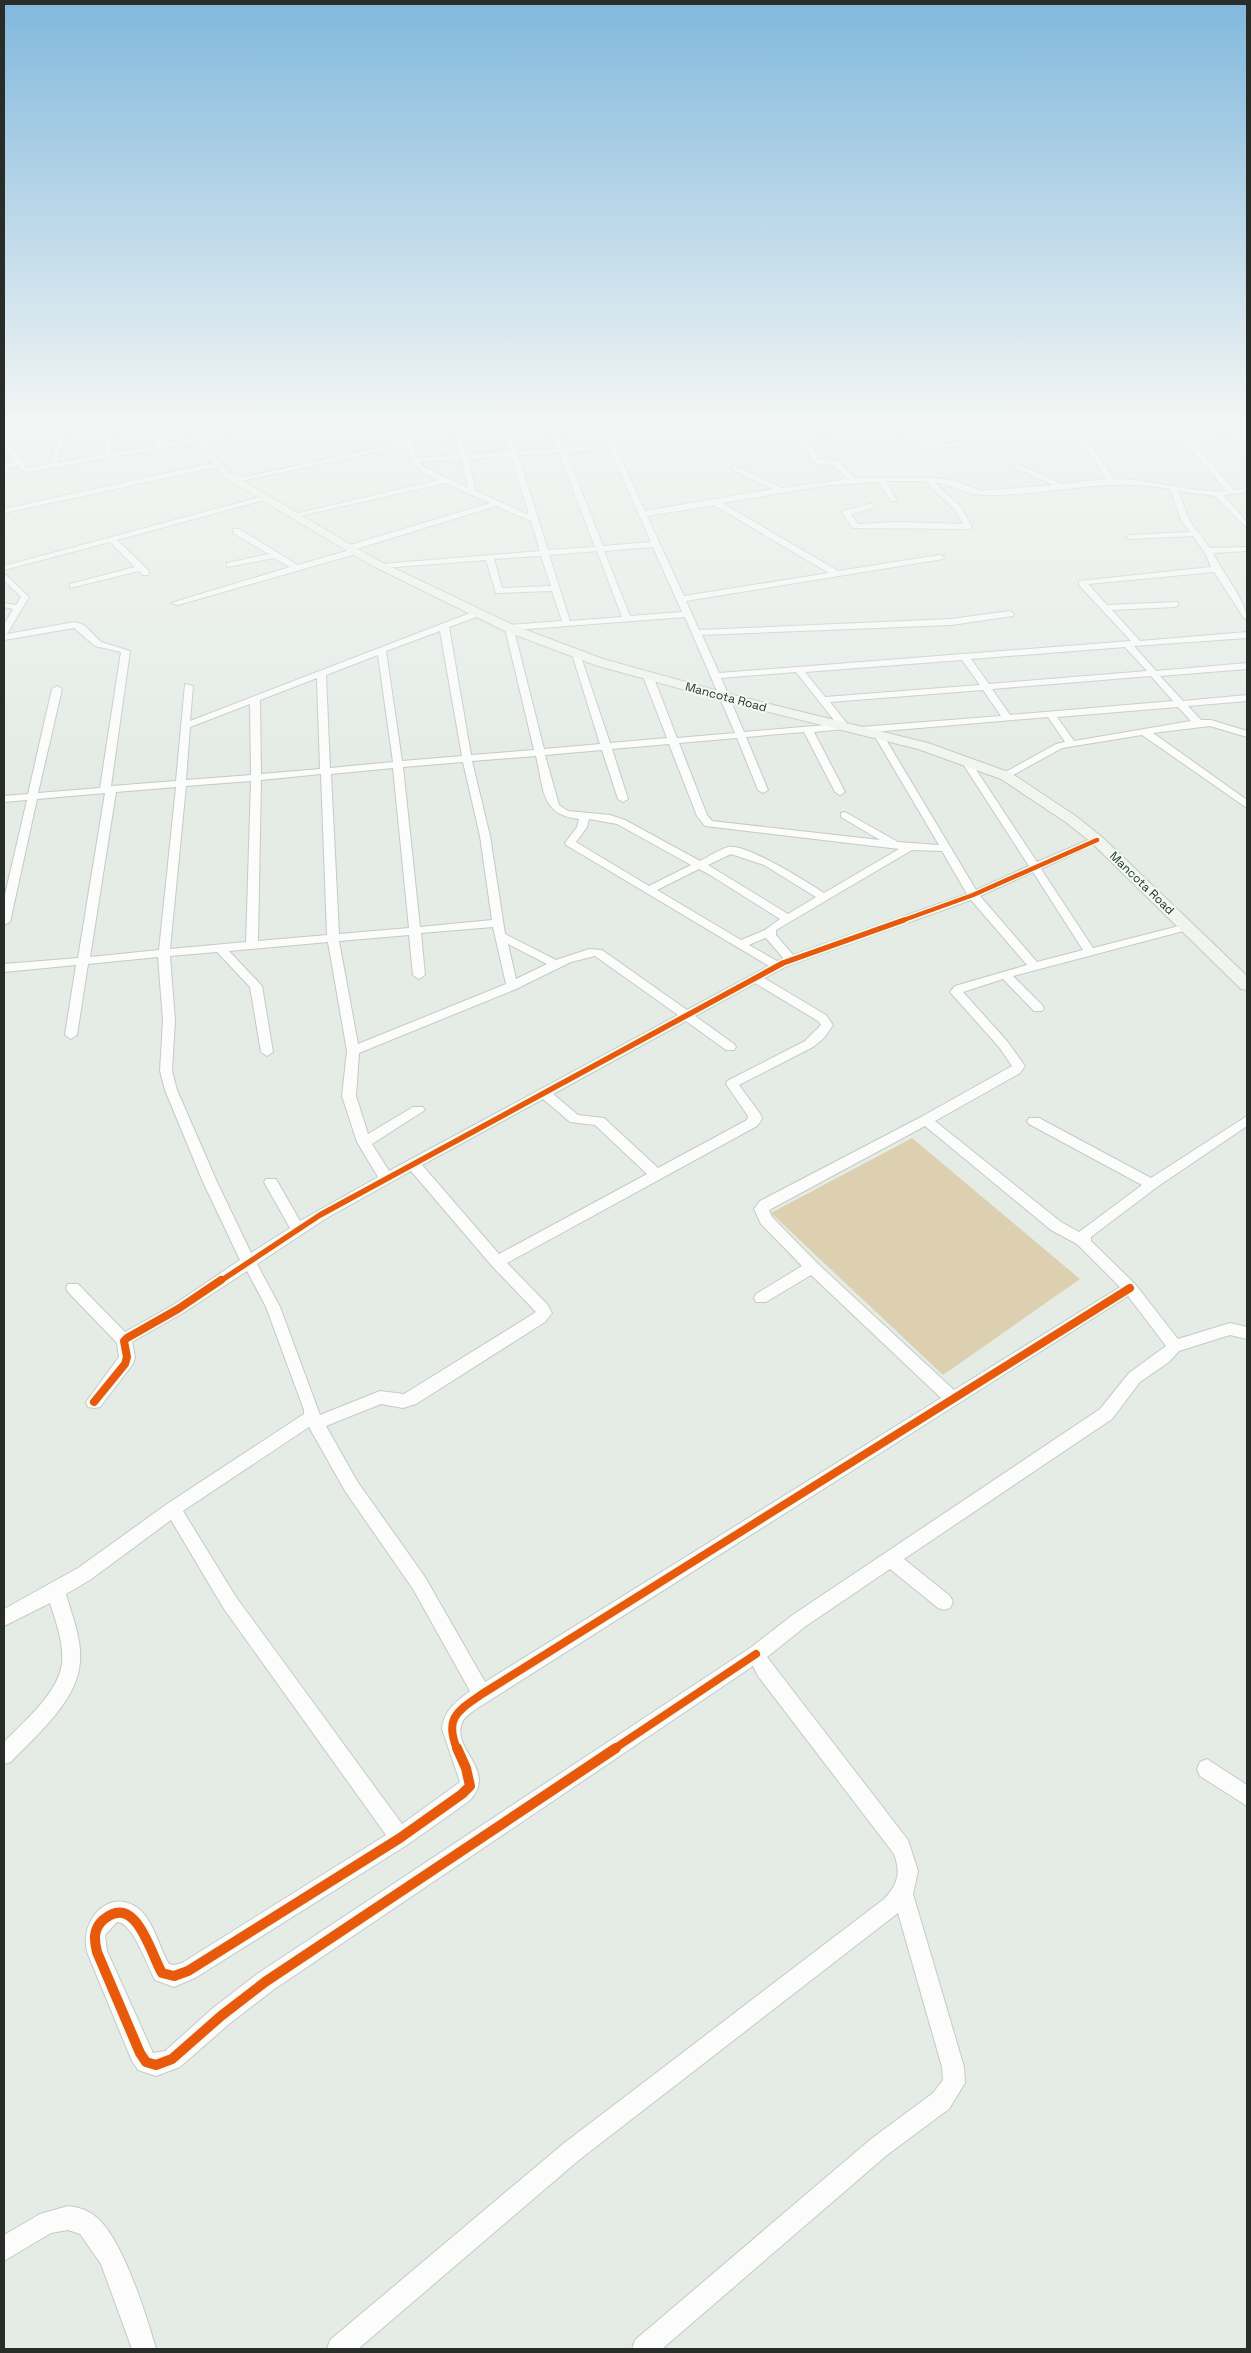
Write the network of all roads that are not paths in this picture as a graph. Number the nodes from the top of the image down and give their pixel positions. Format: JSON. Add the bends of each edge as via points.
{"nodes":[{"id":1,"x":123,"y":536,"type":"edge"},
{"id":2,"x":244,"y":536,"type":"edge"},
{"id":3,"x":329,"y":536,"type":"edge"},
{"id":4,"x":397,"y":536,"type":"edge"},
{"id":5,"x":539,"y":536,"type":"edge"},
{"id":6,"x":595,"y":536,"type":"edge"},
{"id":7,"x":652,"y":536,"type":"edge"},
{"id":8,"x":772,"y":536,"type":"edge"},
{"id":9,"x":1156,"y":536,"type":"edge"},
{"id":10,"x":1196,"y":536,"type":"edge"},
{"id":11,"x":1130,"y":537,"type":"dead end"},
{"id":12,"x":111,"y":539,"type":"junction"},
{"id":13,"x":656,"y":544,"type":"junction"},
{"id":14,"x":599,"y":548,"type":"junction"},
{"id":15,"x":1247,"y":549,"type":"edge"},
{"id":16,"x":353,"y":550,"type":"junction"},
{"id":17,"x":1208,"y":551,"type":"junction"},
{"id":18,"x":544,"y":552,"type":"junction"},
{"id":19,"x":276,"y":555,"type":"junction"},
{"id":20,"x":488,"y":557,"type":"junction"},
{"id":21,"x":940,"y":557,"type":"dead end"},
{"id":22,"x":6,"y":564,"type":"edge"},
{"id":23,"x":230,"y":564,"type":"dead end"},
{"id":24,"x":382,"y":566,"type":"junction"},
{"id":25,"x":297,"y":568,"type":"junction"},
{"id":26,"x":1216,"y":569,"type":"junction"},
{"id":27,"x":835,"y":573,"type":"junction"},
{"id":28,"x":4,"y":575,"type":"edge"},
{"id":29,"x":73,"y":586,"type":"dead end"},
{"id":30,"x":555,"y":588,"type":"junction"},
{"id":31,"x":682,"y":599,"type":"junction"},
{"id":32,"x":175,"y":603,"type":"dead end"},
{"id":33,"x":1175,"y":604,"type":"dead end"},
{"id":34,"x":4,"y":605,"type":"edge"},
{"id":35,"x":19,"y":608,"type":"junction"},
{"id":36,"x":1104,"y":608,"type":"junction"},
{"id":37,"x":478,"y":613,"type":"junction"},
{"id":38,"x":688,"y":614,"type":"junction"},
{"id":39,"x":1010,"y":614,"type":"dead end"},
{"id":40,"x":1247,"y":616,"type":"edge"},
{"id":41,"x":627,"y":619,"type":"junction"},
{"id":42,"x":567,"y":624,"type":"junction"},
{"id":43,"x":444,"y":626,"type":"junction"},
{"id":44,"x":509,"y":628,"type":"junction"},
{"id":45,"x":4,"y":632,"type":"edge"},
{"id":46,"x":695,"y":633,"type":"junction"},
{"id":47,"x":1247,"y":636,"type":"edge"},
{"id":48,"x":4,"y":637,"type":"edge"},
{"id":49,"x":1133,"y":644,"type":"junction"},
{"id":50,"x":382,"y":650,"type":"junction"},
{"id":51,"x":576,"y":654,"type":"junction"},
{"id":52,"x":966,"y":657,"type":"junction"},
{"id":53,"x":1242,"y":666,"type":"edge"},
{"id":54,"x":799,"y":670,"type":"junction"},
{"id":55,"x":321,"y":674,"type":"junction"},
{"id":56,"x":1154,"y":674,"type":"junction"},
{"id":57,"x":648,"y":676,"type":"junction"},
{"id":58,"x":715,"y":676,"type":"junction"},
{"id":59,"x":1247,"y":677,"type":"edge"},
{"id":60,"x":188,"y":686,"type":"dead end"},
{"id":61,"x":986,"y":688,"type":"junction"},
{"id":62,"x":57,"y":690,"type":"dead end"},
{"id":63,"x":725,"y":698,"type":"junction"},
{"id":64,"x":1247,"y":698,"type":"edge"},
{"id":65,"x":255,"y":699,"type":"junction"},
{"id":66,"x":821,"y":700,"type":"junction"},
{"id":67,"x":1180,"y":704,"type":"junction"},
{"id":68,"x":1051,"y":715,"type":"junction"},
{"id":69,"x":1008,"y":718,"type":"junction"},
{"id":70,"x":1198,"y":723,"type":"junction"},
{"id":71,"x":185,"y":726,"type":"junction"},
{"id":72,"x":844,"y":726,"type":"junction"},
{"id":73,"x":808,"y":730,"type":"junction"},
{"id":74,"x":861,"y":730,"type":"junction"},
{"id":75,"x":1143,"y":731,"type":"junction"},
{"id":76,"x":1245,"y":733,"type":"edge"},
{"id":77,"x":878,"y":735,"type":"junction"},
{"id":78,"x":742,"y":736,"type":"junction"},
{"id":79,"x":673,"y":741,"type":"junction"},
{"id":80,"x":1071,"y":744,"type":"junction"},
{"id":81,"x":605,"y":748,"type":"junction"},
{"id":82,"x":539,"y":752,"type":"junction"},
{"id":83,"x":467,"y":758,"type":"junction"},
{"id":84,"x":966,"y":761,"type":"junction"},
{"id":85,"x":398,"y":765,"type":"junction"},
{"id":86,"x":327,"y":770,"type":"junction"},
{"id":87,"x":256,"y":776,"type":"junction"},
{"id":88,"x":1006,"y":776,"type":"junction"},
{"id":89,"x":181,"y":783,"type":"junction"},
{"id":90,"x":108,"y":789,"type":"junction"},
{"id":91,"x":763,"y":790,"type":"dead end"},
{"id":92,"x":840,"y":792,"type":"dead end"},
{"id":93,"x":34,"y":796,"type":"junction"},
{"id":94,"x":623,"y":798,"type":"dead end"},
{"id":95,"x":4,"y":799,"type":"edge"},
{"id":96,"x":1247,"y":805,"type":"edge"},
{"id":97,"x":845,"y":815,"type":"dead end"},
{"id":98,"x":585,"y":816,"type":"junction"},
{"id":99,"x":737,"y":839,"type":"junction"},
{"id":100,"x":1097,"y":840,"type":"junction"},
{"id":101,"x":897,"y":845,"type":"junction"},
{"id":102,"x":910,"y":847,"type":"junction"},
{"id":103,"x":946,"y":848,"type":"junction"},
{"id":104,"x":699,"y":864,"type":"junction"},
{"id":105,"x":1034,"y":868,"type":"junction"},
{"id":106,"x":651,"y":889,"type":"junction"},
{"id":107,"x":973,"y":895,"type":"junction"},
{"id":108,"x":824,"y":898,"type":"junction"},
{"id":109,"x":788,"y":919,"type":"junction"},
{"id":110,"x":4,"y":922,"type":"edge"},
{"id":111,"x":498,"y":922,"type":"junction"},
{"id":112,"x":1187,"y":927,"type":"junction"},
{"id":113,"x":414,"y":930,"type":"junction"},
{"id":114,"x":769,"y":932,"type":"junction"},
{"id":115,"x":500,"y":936,"type":"junction"},
{"id":116,"x":333,"y":938,"type":"junction"},
{"id":117,"x":252,"y":944,"type":"junction"},
{"id":118,"x":741,"y":944,"type":"junction"},
{"id":119,"x":220,"y":949,"type":"junction"},
{"id":120,"x":1090,"y":952,"type":"junction"},
{"id":121,"x":164,"y":954,"type":"junction"},
{"id":122,"x":81,"y":960,"type":"junction"},
{"id":123,"x":790,"y":960,"type":"junction"},
{"id":124,"x":556,"y":964,"type":"junction"},
{"id":125,"x":777,"y":966,"type":"junction"},
{"id":126,"x":1034,"y":966,"type":"junction"},
{"id":127,"x":4,"y":968,"type":"edge"},
{"id":128,"x":1005,"y":974,"type":"junction"},
{"id":129,"x":419,"y":975,"type":"dead end"},
{"id":130,"x":755,"y":978,"type":"junction"},
{"id":131,"x":1247,"y":985,"type":"edge"},
{"id":132,"x":512,"y":986,"type":"junction"},
{"id":133,"x":1038,"y":1008,"type":"dead end"},
{"id":134,"x":686,"y":1015,"type":"junction"},
{"id":135,"x":71,"y":1035,"type":"dead end"},
{"id":136,"x":730,"y":1047,"type":"dead end"},
{"id":137,"x":353,"y":1051,"type":"junction"},
{"id":138,"x":267,"y":1052,"type":"dead end"},
{"id":139,"x":544,"y":1093,"type":"junction"},
{"id":140,"x":418,"y":1110,"type":"dead end"},
{"id":141,"x":926,"y":1120,"type":"junction"},
{"id":142,"x":1247,"y":1120,"type":"edge"},
{"id":143,"x":1034,"y":1121,"type":"dead end"},
{"id":144,"x":364,"y":1142,"type":"junction"},
{"id":145,"x":414,"y":1164,"type":"junction"},
{"id":146,"x":656,"y":1174,"type":"junction"},
{"id":147,"x":386,"y":1178,"type":"junction"},
{"id":148,"x":271,"y":1182,"type":"dead end"},
{"id":149,"x":1152,"y":1184,"type":"junction"},
{"id":150,"x":298,"y":1229,"type":"junction"},
{"id":151,"x":1082,"y":1240,"type":"junction"},
{"id":152,"x":248,"y":1261,"type":"junction"},
{"id":153,"x":497,"y":1262,"type":"junction"},
{"id":154,"x":812,"y":1266,"type":"junction"},
{"id":155,"x":72,"y":1288,"type":"dead end"},
{"id":156,"x":1130,"y":1288,"type":"junction"},
{"id":157,"x":761,"y":1298,"type":"dead end"},
{"id":158,"x":1247,"y":1333,"type":"edge"},
{"id":159,"x":124,"y":1342,"type":"junction"},
{"id":160,"x":1174,"y":1346,"type":"junction"},
{"id":161,"x":954,"y":1400,"type":"junction"},
{"id":162,"x":94,"y":1402,"type":"dead end"},
{"id":163,"x":314,"y":1420,"type":"junction"},
{"id":164,"x":173,"y":1509,"type":"junction"},
{"id":165,"x":891,"y":1559,"type":"junction"},
{"id":166,"x":56,"y":1591,"type":"junction"},
{"id":167,"x":944,"y":1602,"type":"dead end"},
{"id":168,"x":4,"y":1618,"type":"edge"},
{"id":169,"x":756,"y":1654,"type":"junction"},
{"id":170,"x":482,"y":1694,"type":"junction"},
{"id":171,"x":4,"y":1755,"type":"edge"},
{"id":172,"x":1207,"y":1769,"type":"dead end"},
{"id":173,"x":1247,"y":1796,"type":"edge"},
{"id":174,"x":400,"y":1838,"type":"junction"},
{"id":175,"x":903,"y":1895,"type":"junction"},
{"id":176,"x":4,"y":2248,"type":"edge"},
{"id":177,"x":144,"y":2349,"type":"edge"},
{"id":178,"x":339,"y":2349,"type":"edge"},
{"id":179,"x":644,"y":2349,"type":"edge"}],
"edges":[{"from":1,"to":12,"type":"street"},
{"from":2,"to":19,"type":"street"},
{"from":3,"to":16,"type":"main road","name":"Mancota Road"},
{"from":4,"to":16,"type":"street"},
{"from":5,"to":18,"type":"street"},
{"from":6,"to":14,"type":"street"},
{"from":7,"to":13,"type":"street"},
{"from":8,"to":27,"type":"street"},
{"from":9,"to":11,"type":"street"},
{"from":10,"to":17,"type":"street"},
{"from":12,"to":22,"type":"street"},
{"from":12,"to":29,"type":"street","via":[[144,571]]},
{"from":13,"to":14,"type":"street"},
{"from":13,"to":31,"type":"street"},
{"from":14,"to":18,"type":"street"},
{"from":14,"to":41,"type":"street"},
{"from":15,"to":17,"type":"street"},
{"from":16,"to":24,"type":"main road","name":"Mancota Road"},
{"from":16,"to":25,"type":"street"},
{"from":17,"to":26,"type":"street"},
{"from":18,"to":20,"type":"street"},
{"from":18,"to":30,"type":"street"},
{"from":19,"to":23,"type":"street"},
{"from":19,"to":25,"type":"street"},
{"from":20,"to":24,"type":"street"},
{"from":20,"to":30,"type":"street","via":[[500,591]]},
{"from":21,"to":27,"type":"street"},
{"from":24,"to":37,"type":"main road","name":"Mancota Road"},
{"from":25,"to":32,"type":"street"},
{"from":26,"to":36,"type":"street","via":[[1082,583]]},
{"from":26,"to":40,"type":"street"},
{"from":27,"to":31,"type":"street"},
{"from":28,"to":35,"type":"street","via":[[25,598]]},
{"from":30,"to":42,"type":"street"},
{"from":31,"to":38,"type":"street"},
{"from":33,"to":36,"type":"street"},
{"from":34,"to":35,"type":"street"},
{"from":35,"to":45,"type":"street"},
{"from":36,"to":49,"type":"street"},
{"from":37,"to":43,"type":"street"},
{"from":37,"to":44,"type":"main road","name":"Mancota Road"},
{"from":38,"to":41,"type":"street"},
{"from":38,"to":46,"type":"street"},
{"from":39,"to":46,"type":"street","via":[[933,623]]},
{"from":41,"to":42,"type":"street"},
{"from":42,"to":44,"type":"street"},
{"from":43,"to":50,"type":"street"},
{"from":43,"to":83,"type":"street"},
{"from":44,"to":51,"type":"main road","name":"Mancota Road"},
{"from":44,"to":82,"type":"street"},
{"from":46,"to":58,"type":"street"},
{"from":47,"to":49,"type":"street"},
{"from":48,"to":90,"type":"street","via":[[75,625],[98,644],[126,651]]},
{"from":49,"to":52,"type":"street"},
{"from":49,"to":56,"type":"street"},
{"from":50,"to":55,"type":"street"},
{"from":50,"to":85,"type":"street"},
{"from":51,"to":57,"type":"main road","name":"Mancota Road"},
{"from":51,"to":81,"type":"street"},
{"from":52,"to":54,"type":"street"},
{"from":52,"to":61,"type":"street"},
{"from":53,"to":56,"type":"street"},
{"from":53,"to":59,"type":"street"},
{"from":54,"to":58,"type":"street"},
{"from":54,"to":66,"type":"street"},
{"from":55,"to":65,"type":"street"},
{"from":55,"to":86,"type":"street"},
{"from":56,"to":61,"type":"street"},
{"from":56,"to":67,"type":"street"},
{"from":57,"to":63,"type":"main road","name":"Mancota Road"},
{"from":57,"to":79,"type":"street"},
{"from":58,"to":63,"type":"street"},
{"from":60,"to":71,"type":"street"},
{"from":61,"to":66,"type":"street"},
{"from":61,"to":69,"type":"street"},
{"from":62,"to":93,"type":"street"},
{"from":63,"to":72,"type":"main road","name":"Mancota Road"},
{"from":63,"to":78,"type":"street"},
{"from":64,"to":67,"type":"street"},
{"from":65,"to":71,"type":"street"},
{"from":65,"to":87,"type":"street"},
{"from":66,"to":72,"type":"street"},
{"from":67,"to":68,"type":"street"},
{"from":67,"to":70,"type":"street"},
{"from":68,"to":69,"type":"street"},
{"from":68,"to":80,"type":"street"},
{"from":69,"to":74,"type":"street"},
{"from":70,"to":75,"type":"street"},
{"from":70,"to":76,"type":"street","via":[[1211,723]]},
{"from":71,"to":89,"type":"street"},
{"from":72,"to":73,"type":"street"},
{"from":72,"to":74,"type":"main road","name":"Mancota Road"},
{"from":73,"to":78,"type":"street"},
{"from":73,"to":92,"type":"street"},
{"from":74,"to":77,"type":"main road","name":"Mancota Road"},
{"from":75,"to":80,"type":"street"},
{"from":75,"to":96,"type":"street"},
{"from":77,"to":84,"type":"main road","name":"Mancota Road"},
{"from":77,"to":103,"type":"street"},
{"from":78,"to":79,"type":"street"},
{"from":78,"to":91,"type":"street"},
{"from":79,"to":81,"type":"street"},
{"from":79,"to":99,"type":"street","via":[[705,821]]},
{"from":80,"to":88,"type":"street","via":[[1050,750]]},
{"from":81,"to":82,"type":"street"},
{"from":81,"to":94,"type":"street"},
{"from":82,"to":83,"type":"street"},
{"from":82,"to":98,"type":"street","via":[[556,808],[565,814]]},
{"from":83,"to":85,"type":"street"},
{"from":83,"to":111,"type":"street","via":[[485,836]]},
{"from":84,"to":88,"type":"main road","name":"Mancota Road"},
{"from":84,"to":105,"type":"street"},
{"from":85,"to":86,"type":"street"},
{"from":85,"to":113,"type":"street"},
{"from":86,"to":87,"type":"street"},
{"from":86,"to":116,"type":"street"},
{"from":87,"to":89,"type":"street"},
{"from":87,"to":117,"type":"street"},
{"from":88,"to":100,"type":"main road","name":"Mancota Road"},
{"from":89,"to":90,"type":"street"},
{"from":89,"to":121,"type":"street"},
{"from":90,"to":93,"type":"street"},
{"from":90,"to":122,"type":"street"},
{"from":93,"to":95,"type":"street"},
{"from":93,"to":110,"type":"street"},
{"from":97,"to":101,"type":"street"},
{"from":98,"to":104,"type":"street","via":[[621,822]]},
{"from":98,"to":106,"type":"street","via":[[582,827],[570,843]]},
{"from":99,"to":101,"type":"street"},
{"from":99,"to":104,"type":"street"},
{"from":99,"to":108,"type":"street"},
{"from":100,"to":105,"type":"street"},
{"from":100,"to":112,"type":"main road","name":"Mancota Road"},
{"from":101,"to":102,"type":"street"},
{"from":102,"to":103,"type":"street"},
{"from":102,"to":108,"type":"street"},
{"from":103,"to":107,"type":"street"},
{"from":104,"to":106,"type":"street"},
{"from":104,"to":109,"type":"street"},
{"from":105,"to":107,"type":"street"},
{"from":105,"to":120,"type":"street"},
{"from":106,"to":118,"type":"street"},
{"from":107,"to":123,"type":"street"},
{"from":107,"to":126,"type":"street"},
{"from":108,"to":109,"type":"street"},
{"from":109,"to":114,"type":"street"},
{"from":111,"to":113,"type":"street"},
{"from":111,"to":115,"type":"street"},
{"from":112,"to":120,"type":"street"},
{"from":112,"to":131,"type":"main road","name":"Mancota Road"},
{"from":113,"to":116,"type":"street"},
{"from":113,"to":129,"type":"street"},
{"from":114,"to":118,"type":"street"},
{"from":114,"to":123,"type":"street"},
{"from":115,"to":124,"type":"street"},
{"from":115,"to":132,"type":"street"},
{"from":116,"to":117,"type":"street"},
{"from":116,"to":137,"type":"street"},
{"from":117,"to":119,"type":"street"},
{"from":118,"to":125,"type":"street"},
{"from":119,"to":121,"type":"street"},
{"from":119,"to":138,"type":"street","via":[[256,986]]},
{"from":120,"to":126,"type":"street"},
{"from":121,"to":122,"type":"street"},
{"from":121,"to":152,"type":"street","via":[[169,1020],[166,1071],[171,1090]]},
{"from":122,"to":127,"type":"street"},
{"from":122,"to":135,"type":"street"},
{"from":123,"to":125,"type":"street"},
{"from":124,"to":132,"type":"street"},
{"from":124,"to":134,"type":"street","via":[[598,952]]},
{"from":125,"to":130,"type":"street"},
{"from":126,"to":128,"type":"street"},
{"from":128,"to":133,"type":"street"},
{"from":128,"to":141,"type":"street","via":[[956,992],[1019,1066]]},
{"from":130,"to":134,"type":"street"},
{"from":130,"to":146,"type":"street","via":[[822,1018],[826,1028],[800,1049],[732,1084],[754,1115],[752,1123]]},
{"from":132,"to":137,"type":"street"},
{"from":134,"to":136,"type":"street"},
{"from":134,"to":139,"type":"street"},
{"from":137,"to":144,"type":"street","via":[[349,1096]]},
{"from":139,"to":145,"type":"street"},
{"from":139,"to":146,"type":"street","via":[[575,1120],[599,1121]]},
{"from":140,"to":144,"type":"street"},
{"from":141,"to":151,"type":"street","via":[[1056,1226]]},
{"from":141,"to":154,"type":"street","via":[[760,1210]]},
{"from":142,"to":149,"type":"street"},
{"from":143,"to":149,"type":"street"},
{"from":144,"to":147,"type":"street"},
{"from":145,"to":147,"type":"street"},
{"from":145,"to":153,"type":"street"},
{"from":146,"to":153,"type":"street"},
{"from":147,"to":150,"type":"street"},
{"from":148,"to":150,"type":"street"},
{"from":149,"to":151,"type":"street","via":[[1088,1230]]},
{"from":150,"to":152,"type":"street"},
{"from":151,"to":156,"type":"street"},
{"from":152,"to":159,"type":"street"},
{"from":152,"to":163,"type":"street","via":[[273,1307]]},
{"from":153,"to":163,"type":"street","via":[[542,1308],[544,1313],[540,1318],[406,1401],[380,1397]]},
{"from":154,"to":157,"type":"street"},
{"from":154,"to":161,"type":"street"},
{"from":155,"to":159,"type":"street"},
{"from":156,"to":160,"type":"street"},
{"from":156,"to":161,"type":"street"},
{"from":158,"to":160,"type":"street","via":[[1230,1329]]},
{"from":159,"to":162,"type":"street","via":[[125,1364]]},
{"from":160,"to":165,"type":"street","via":[[1135,1376],[1106,1414]]},
{"from":161,"to":170,"type":"street"},
{"from":163,"to":164,"type":"street"},
{"from":163,"to":170,"type":"street","via":[[352,1486],[419,1583]]},
{"from":164,"to":166,"type":"street"},
{"from":164,"to":174,"type":"street","via":[[230,1604]]},
{"from":165,"to":167,"type":"street"},
{"from":165,"to":169,"type":"street"},
{"from":166,"to":168,"type":"street"},
{"from":166,"to":171,"type":"street","via":[[68,1638],[69,1676],[59,1693]]},
{"from":169,"to":174,"type":"street","via":[[265,1982],[172,2059],[156,2065],[146,2062],[93,1937],[97,1926],[108,1915],[120,1910],[129,1912],[162,1973],[174,1976],[188,1971]]},
{"from":169,"to":175,"type":"street","via":[[764,1670],[901,1847],[910,1876]]},
{"from":170,"to":174,"type":"street","via":[[456,1714],[450,1723],[451,1735],[471,1776],[470,1786]]},
{"from":172,"to":173,"type":"street"},
{"from":175,"to":178,"type":"street","via":[[571,2152]]},
{"from":175,"to":179,"type":"street","via":[[954,2067],[954,2083],[941,2101],[879,2147]]},
{"from":176,"to":177,"type":"street","via":[[40,2226],[59,2219],[78,2219],[92,2228],[107,2248]]}]}
